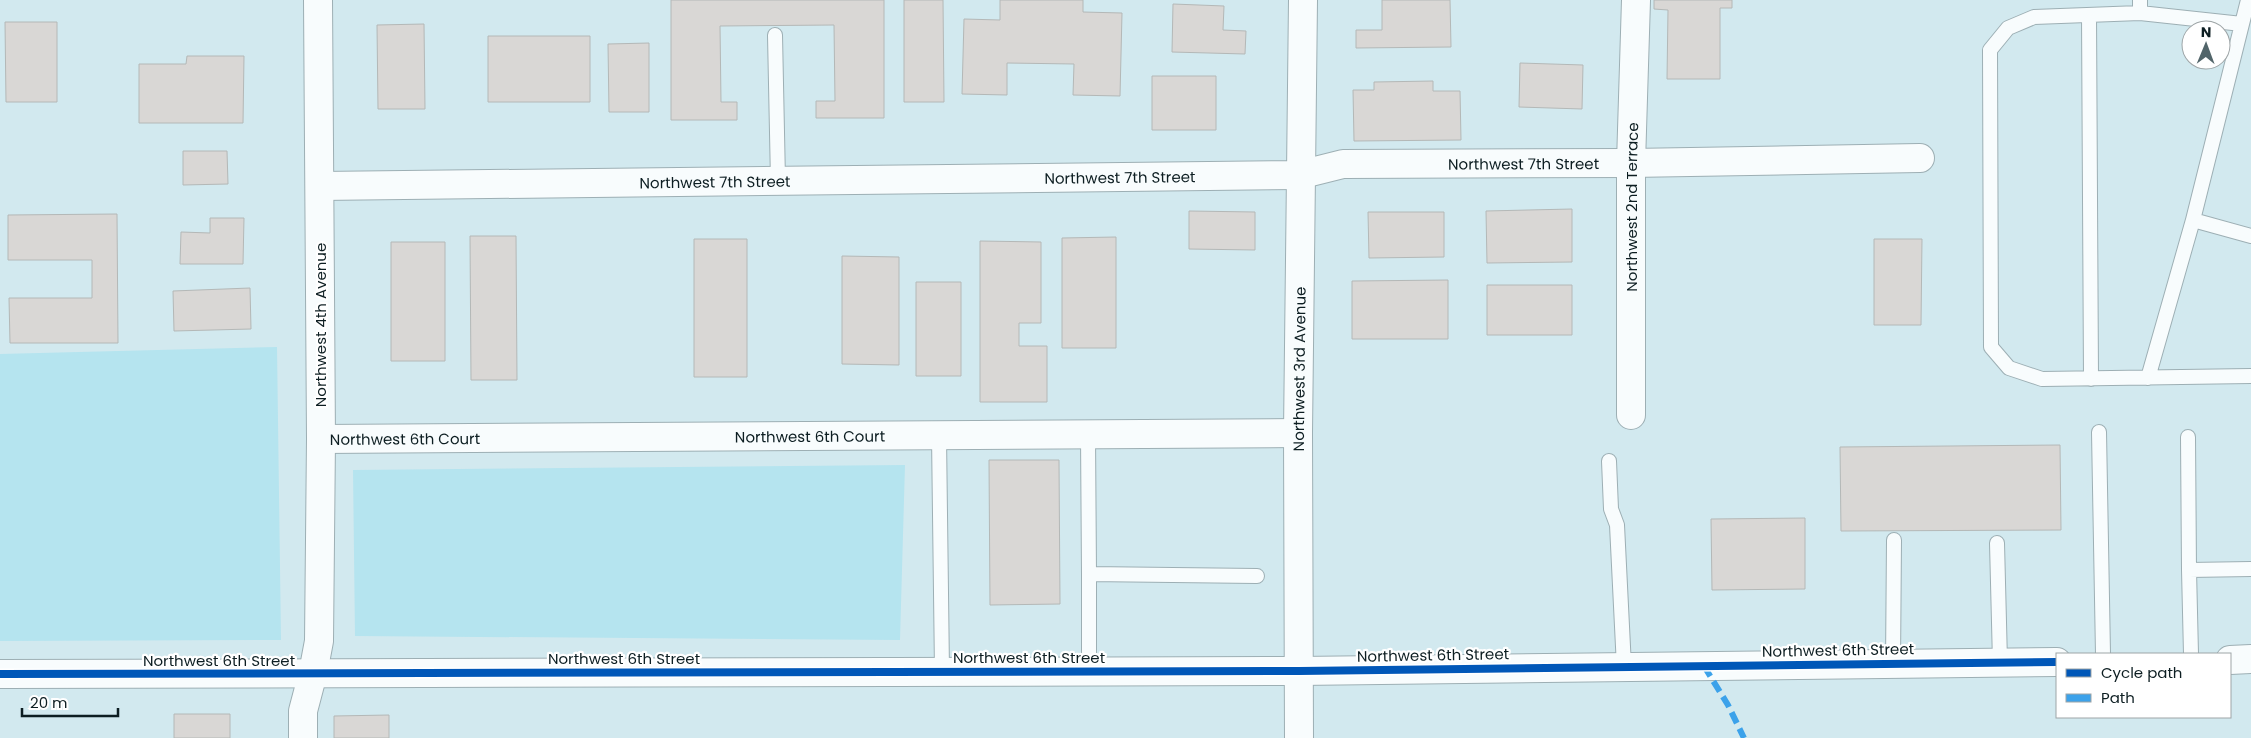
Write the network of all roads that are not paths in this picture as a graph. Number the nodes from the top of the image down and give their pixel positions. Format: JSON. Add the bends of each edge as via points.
{"nodes":[{"id":1,"x":318,"y":0,"type":"edge"},
{"id":2,"x":1303,"y":0,"type":"edge"},
{"id":3,"x":1636,"y":0,"type":"edge"},
{"id":4,"x":2248,"y":0,"type":"edge"},
{"id":5,"x":2140,"y":7,"type":"edge"},
{"id":6,"x":2089,"y":15,"type":"junction"},
{"id":7,"x":2242,"y":24,"type":"junction"},
{"id":8,"x":775,"y":35,"type":"dead end"},
{"id":9,"x":1920,"y":158,"type":"dead end"},
{"id":10,"x":1631,"y":163,"type":"junction"},
{"id":11,"x":1300,"y":175,"type":"junction"},
{"id":12,"x":778,"y":181,"type":"junction"},
{"id":13,"x":320,"y":186,"type":"junction"},
{"id":14,"x":2193,"y":220,"type":"junction"},
{"id":15,"x":2251,"y":236,"type":"edge"},
{"id":16,"x":2251,"y":376,"type":"edge"},
{"id":17,"x":2148,"y":378,"type":"junction"},
{"id":18,"x":2091,"y":379,"type":"junction"},
{"id":19,"x":1631,"y":415,"type":"dead end"},
{"id":20,"x":2099,"y":432,"type":"dead end"},
{"id":21,"x":1298,"y":433,"type":"junction"},
{"id":22,"x":1088,"y":435,"type":"junction"},
{"id":23,"x":939,"y":436,"type":"junction"},
{"id":24,"x":2188,"y":437,"type":"dead end"},
{"id":25,"x":321,"y":439,"type":"junction"},
{"id":26,"x":1610,"y":461,"type":"dead end"},
{"id":27,"x":1894,"y":540,"type":"dead end"},
{"id":28,"x":1998,"y":543,"type":"dead end"},
{"id":29,"x":2251,"y":569,"type":"edge"},
{"id":30,"x":2189,"y":570,"type":"junction"},
{"id":31,"x":1089,"y":574,"type":"junction"},
{"id":32,"x":1257,"y":576,"type":"dead end"},
{"id":33,"x":2102,"y":653,"type":"edge"},
{"id":34,"x":2191,"y":653,"type":"edge"},
{"id":35,"x":2251,"y":659,"type":"edge"},
{"id":36,"x":2231,"y":660,"type":"edge"},
{"id":37,"x":2000,"y":662,"type":"junction"},
{"id":38,"x":2056,"y":662,"type":"edge"},
{"id":39,"x":1893,"y":664,"type":"junction"},
{"id":40,"x":1624,"y":667,"type":"junction"},
{"id":41,"x":1089,"y":671,"type":"junction"},
{"id":42,"x":1299,"y":671,"type":"junction"},
{"id":43,"x":942,"y":672,"type":"junction"},
{"id":44,"x":314,"y":673,"type":"junction"},
{"id":45,"x":0,"y":674,"type":"edge"},
{"id":46,"x":303,"y":738,"type":"edge"},
{"id":47,"x":1299,"y":738,"type":"edge"}],
"edges":[{"from":1,"to":13,"type":"street","name":"Northwest 4th Avenue"},
{"from":2,"to":11,"type":"street","name":"Northwest 3rd Avenue"},
{"from":3,"to":10,"type":"street","name":"Northwest 2nd Terrace"},
{"from":4,"to":7,"type":"lane"},
{"from":5,"to":6,"type":"lane"},
{"from":5,"to":7,"type":"lane"},
{"from":6,"to":18,"type":"lane"},
{"from":6,"to":18,"type":"lane","via":[[2034,17],[2008,28],[1990,50],[1991,348],[2009,368],[2042,380]]},
{"from":7,"to":14,"type":"lane"},
{"from":8,"to":12,"type":"lane"},
{"from":9,"to":10,"type":"street","name":"Northwest 7th Street"},
{"from":10,"to":11,"type":"street","name":"Northwest 7th Street","via":[[1343,164]]},
{"from":10,"to":19,"type":"street","name":"Northwest 2nd Terrace"},
{"from":11,"to":12,"type":"street","name":"Northwest 7th Street"},
{"from":11,"to":21,"type":"street","name":"Northwest 3rd Avenue"},
{"from":12,"to":13,"type":"street","name":"Northwest 7th Street"},
{"from":13,"to":25,"type":"street","name":"Northwest 4th Avenue"},
{"from":14,"to":15,"type":"lane"},
{"from":14,"to":17,"type":"lane"},
{"from":16,"to":17,"type":"lane"},
{"from":17,"to":18,"type":"lane"},
{"from":20,"to":33,"type":"lane"},
{"from":21,"to":22,"type":"street","name":"Northwest 6th Court"},
{"from":21,"to":42,"type":"street","name":"Northwest 3rd Avenue"},
{"from":22,"to":23,"type":"street","name":"Northwest 6th Court"},
{"from":22,"to":31,"type":"lane"},
{"from":23,"to":25,"type":"street","name":"Northwest 6th Court"},
{"from":23,"to":43,"type":"lane"},
{"from":24,"to":30,"type":"lane"},
{"from":25,"to":44,"type":"street","name":"Northwest 4th Avenue","via":[[319,641]]},
{"from":26,"to":40,"type":"lane","via":[[1611,508],[1617,525]]},
{"from":27,"to":39,"type":"lane"},
{"from":28,"to":37,"type":"lane"},
{"from":29,"to":30,"type":"lane"},
{"from":30,"to":34,"type":"lane"},
{"from":31,"to":32,"type":"lane"},
{"from":31,"to":41,"type":"lane"},
{"from":35,"to":36,"type":"street"},
{"from":37,"to":38,"type":"street","name":"Northwest 6th Street"},
{"from":37,"to":39,"type":"street","name":"Northwest 6th Street"},
{"from":39,"to":40,"type":"street","name":"Northwest 6th Street"},
{"from":40,"to":42,"type":"street","name":"Northwest 6th Street"},
{"from":41,"to":42,"type":"street","name":"Northwest 6th Street"},
{"from":41,"to":43,"type":"street","name":"Northwest 6th Street"},
{"from":42,"to":47,"type":"street","name":"Northwest 3rd Avenue"},
{"from":43,"to":44,"type":"street","name":"Northwest 6th Street"},
{"from":44,"to":45,"type":"street","name":"Northwest 6th Street"},
{"from":44,"to":46,"type":"street","name":"Northwest 4th Avenue","via":[[303,711]]}]}
